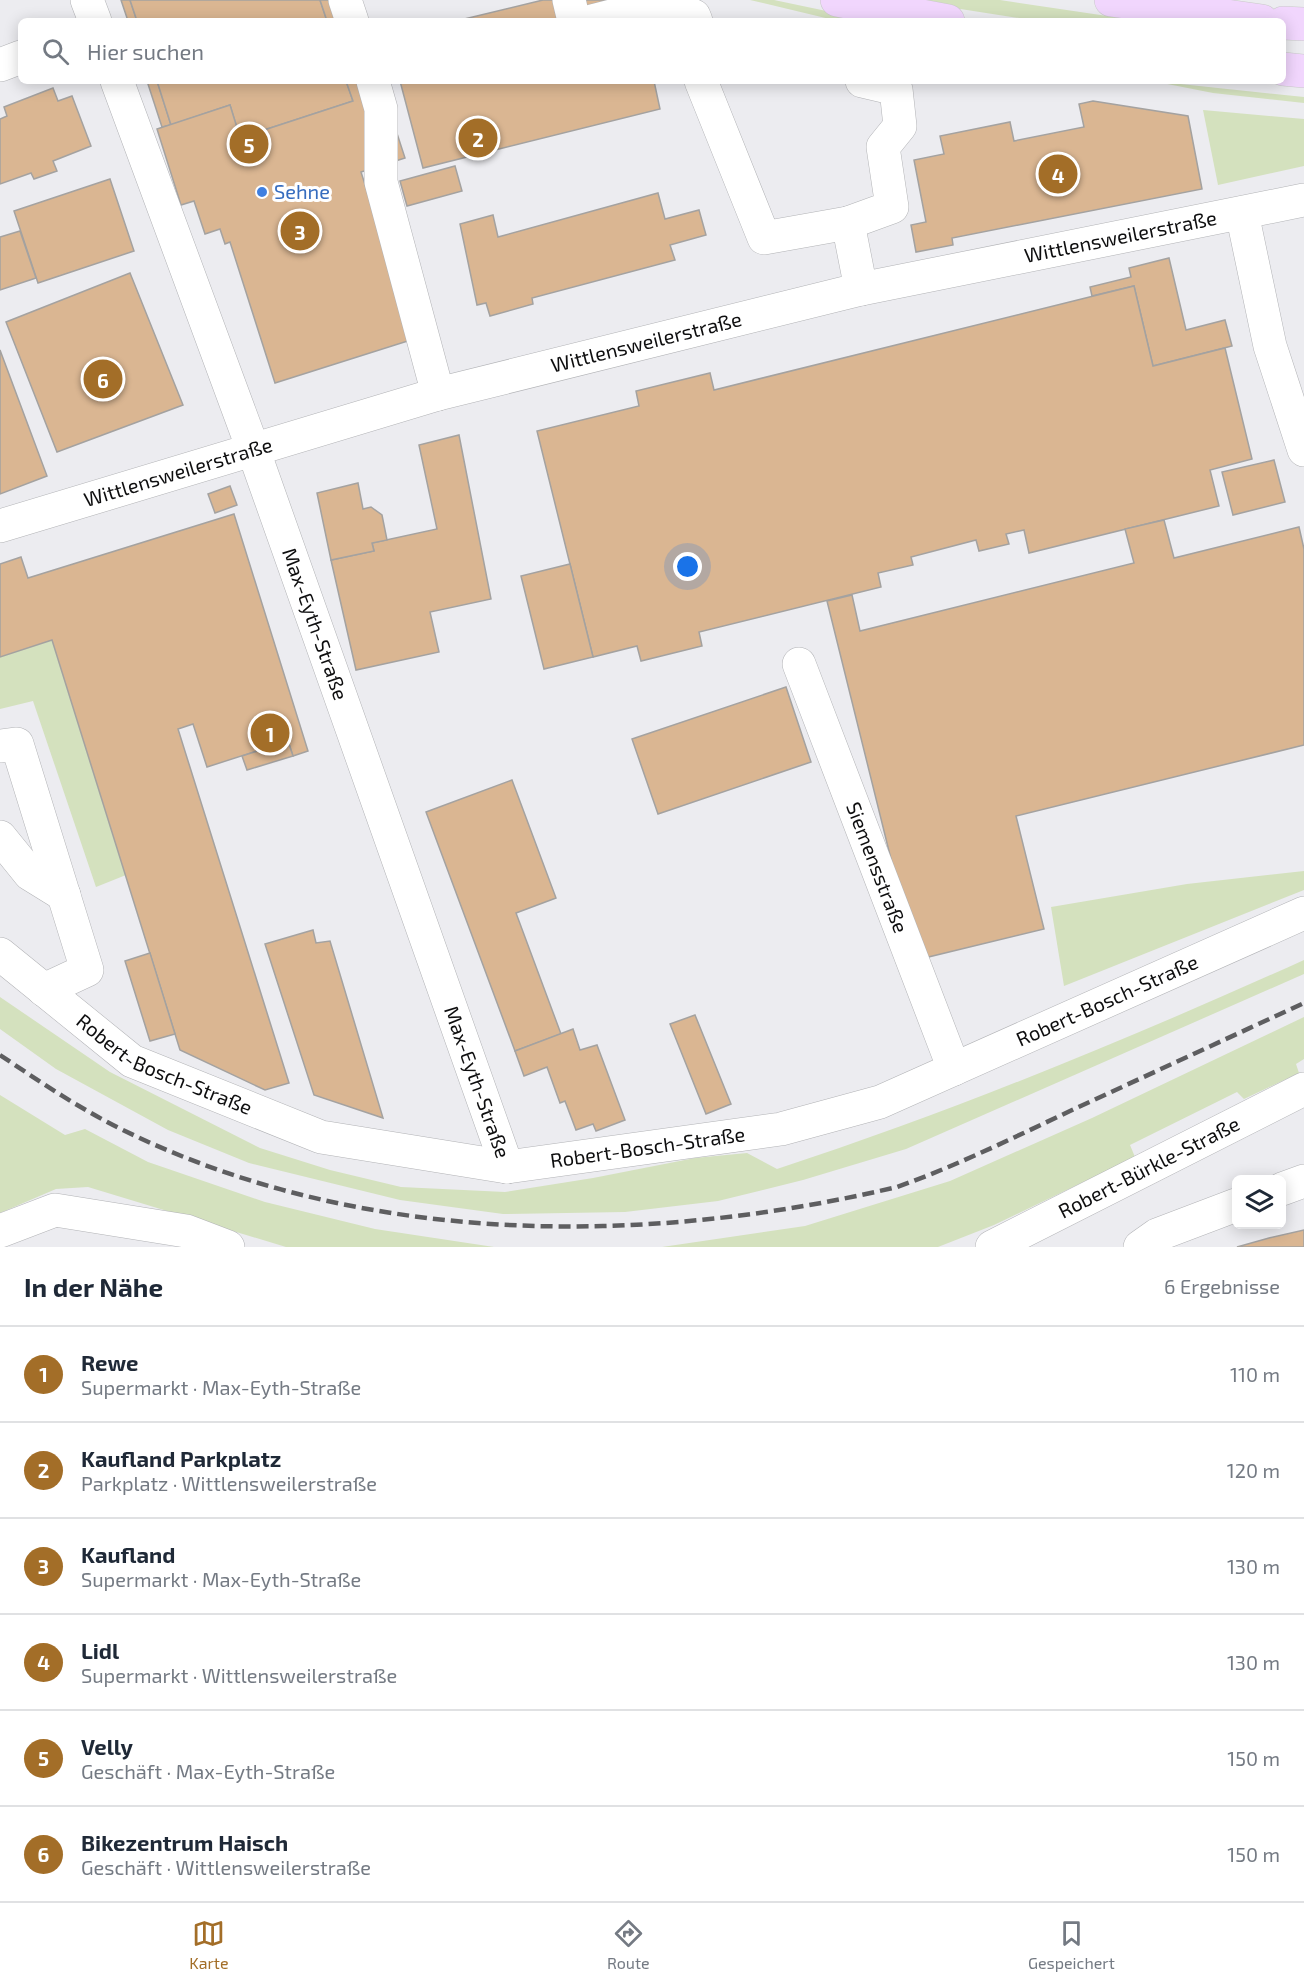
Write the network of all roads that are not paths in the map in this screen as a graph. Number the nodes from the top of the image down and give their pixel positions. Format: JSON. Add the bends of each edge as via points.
{"nodes":[{"id":1,"x":87,"y":0,"type":"edge"},
{"id":2,"x":345,"y":0,"type":"edge"},
{"id":3,"x":569,"y":0,"type":"edge"},
{"id":4,"x":837,"y":0,"type":"edge"},
{"id":5,"x":1111,"y":0,"type":"edge"},
{"id":6,"x":94,"y":18,"type":"edge"},
{"id":7,"x":351,"y":18,"type":"edge"},
{"id":8,"x":573,"y":18,"type":"edge"},
{"id":9,"x":604,"y":18,"type":"edge"},
{"id":10,"x":695,"y":18,"type":"edge"},
{"id":11,"x":932,"y":18,"type":"edge"},
{"id":12,"x":1240,"y":18,"type":"edge"},
{"id":13,"x":1286,"y":23,"type":"edge"},
{"id":14,"x":1304,"y":24,"type":"edge"},
{"id":15,"x":18,"y":58,"type":"edge"},
{"id":16,"x":0,"y":65,"type":"edge"},
{"id":17,"x":1286,"y":69,"type":"edge"},
{"id":18,"x":1304,"y":71,"type":"edge"},
{"id":19,"x":118,"y":84,"type":"edge"},
{"id":20,"x":702,"y":84,"type":"edge"},
{"id":21,"x":875,"y":84,"type":"edge"},
{"id":22,"x":377,"y":95,"type":"edge"},
{"id":23,"x":1304,"y":200,"type":"edge"},
{"id":24,"x":1242,"y":213,"type":"junction"},
{"id":25,"x":848,"y":223,"type":"junction"},
{"id":26,"x":861,"y":289,"type":"junction"},
{"id":27,"x":438,"y":394,"type":"junction"},
{"id":28,"x":252,"y":449,"type":"junction"},
{"id":29,"x":1304,"y":450,"type":"edge"},
{"id":30,"x":0,"y":526,"type":"edge"},
{"id":31,"x":799,"y":664,"type":"dead end"},
{"id":32,"x":0,"y":746,"type":"edge"},
{"id":33,"x":0,"y":837,"type":"edge"},
{"id":34,"x":64,"y":895,"type":"junction"},
{"id":35,"x":1304,"y":913,"type":"edge"},
{"id":36,"x":0,"y":954,"type":"edge"},
{"id":37,"x":44,"y":990,"type":"junction"},
{"id":38,"x":954,"y":1069,"type":"junction"},
{"id":39,"x":1304,"y":1089,"type":"edge"},
{"id":40,"x":507,"y":1167,"type":"junction"},
{"id":41,"x":1304,"y":1181,"type":"edge"},
{"id":42,"x":1286,"y":1187,"type":"edge"},
{"id":43,"x":1232,"y":1206,"type":"edge"},
{"id":44,"x":0,"y":1231,"type":"edge"},
{"id":45,"x":228,"y":1247,"type":"edge"},
{"id":46,"x":994,"y":1247,"type":"edge"},
{"id":47,"x":1140,"y":1247,"type":"edge"}],
"edges":[{"from":1,"to":6,"type":"street"},
{"from":2,"to":7,"type":"street"},
{"from":3,"to":8,"type":"street"},
{"from":4,"to":11,"type":"main road"},
{"from":5,"to":12,"type":"main road"},
{"from":9,"to":10,"type":"street","via":[[666,2]]},
{"from":13,"to":14,"type":"main road"},
{"from":15,"to":16,"type":"street"},
{"from":17,"to":18,"type":"main road"},
{"from":19,"to":28,"type":"street","name":"Max-Eyth-Straße"},
{"from":20,"to":25,"type":"street","via":[[764,238]]},
{"from":21,"to":25,"type":"street","via":[[896,89],[900,126],[883,147],[892,207]]},
{"from":22,"to":27,"type":"street","via":[[381,182]]},
{"from":23,"to":24,"type":"street","name":"Wittlensweilerstraße"},
{"from":24,"to":26,"type":"street","name":"Wittlensweilerstraße"},
{"from":24,"to":29,"type":"street","via":[[1270,346]]},
{"from":25,"to":26,"type":"street"},
{"from":26,"to":27,"type":"street","name":"Wittlensweilerstraße"},
{"from":27,"to":28,"type":"street","name":"Wittlensweilerstraße"},
{"from":28,"to":30,"type":"street","name":"Wittlensweilerstraße"},
{"from":28,"to":40,"type":"street","name":"Max-Eyth-Straße","via":[[378,832]]},
{"from":31,"to":38,"type":"street","name":"Siemensstraße"},
{"from":32,"to":34,"type":"street","via":[[17,744]]},
{"from":33,"to":34,"type":"street","via":[[30,874]]},
{"from":34,"to":37,"type":"street","via":[[87,970]]},
{"from":35,"to":38,"type":"street","name":"Robert-Bosch-Straße"},
{"from":36,"to":37,"type":"street","name":"Robert-Bosch-Straße"},
{"from":37,"to":40,"type":"street","name":"Robert-Bosch-Straße","via":[[132,1061],[321,1137]]},
{"from":38,"to":40,"type":"street","name":"Robert-Bosch-Straße","via":[[880,1102],[781,1129]]},
{"from":39,"to":46,"type":"street","name":"Robert-Bürkle-Straße"},
{"from":41,"to":42,"type":"street"},
{"from":43,"to":47,"type":"street","via":[[1157,1234]]},
{"from":44,"to":45,"type":"street","via":[[55,1210],[186,1231]]}]}
